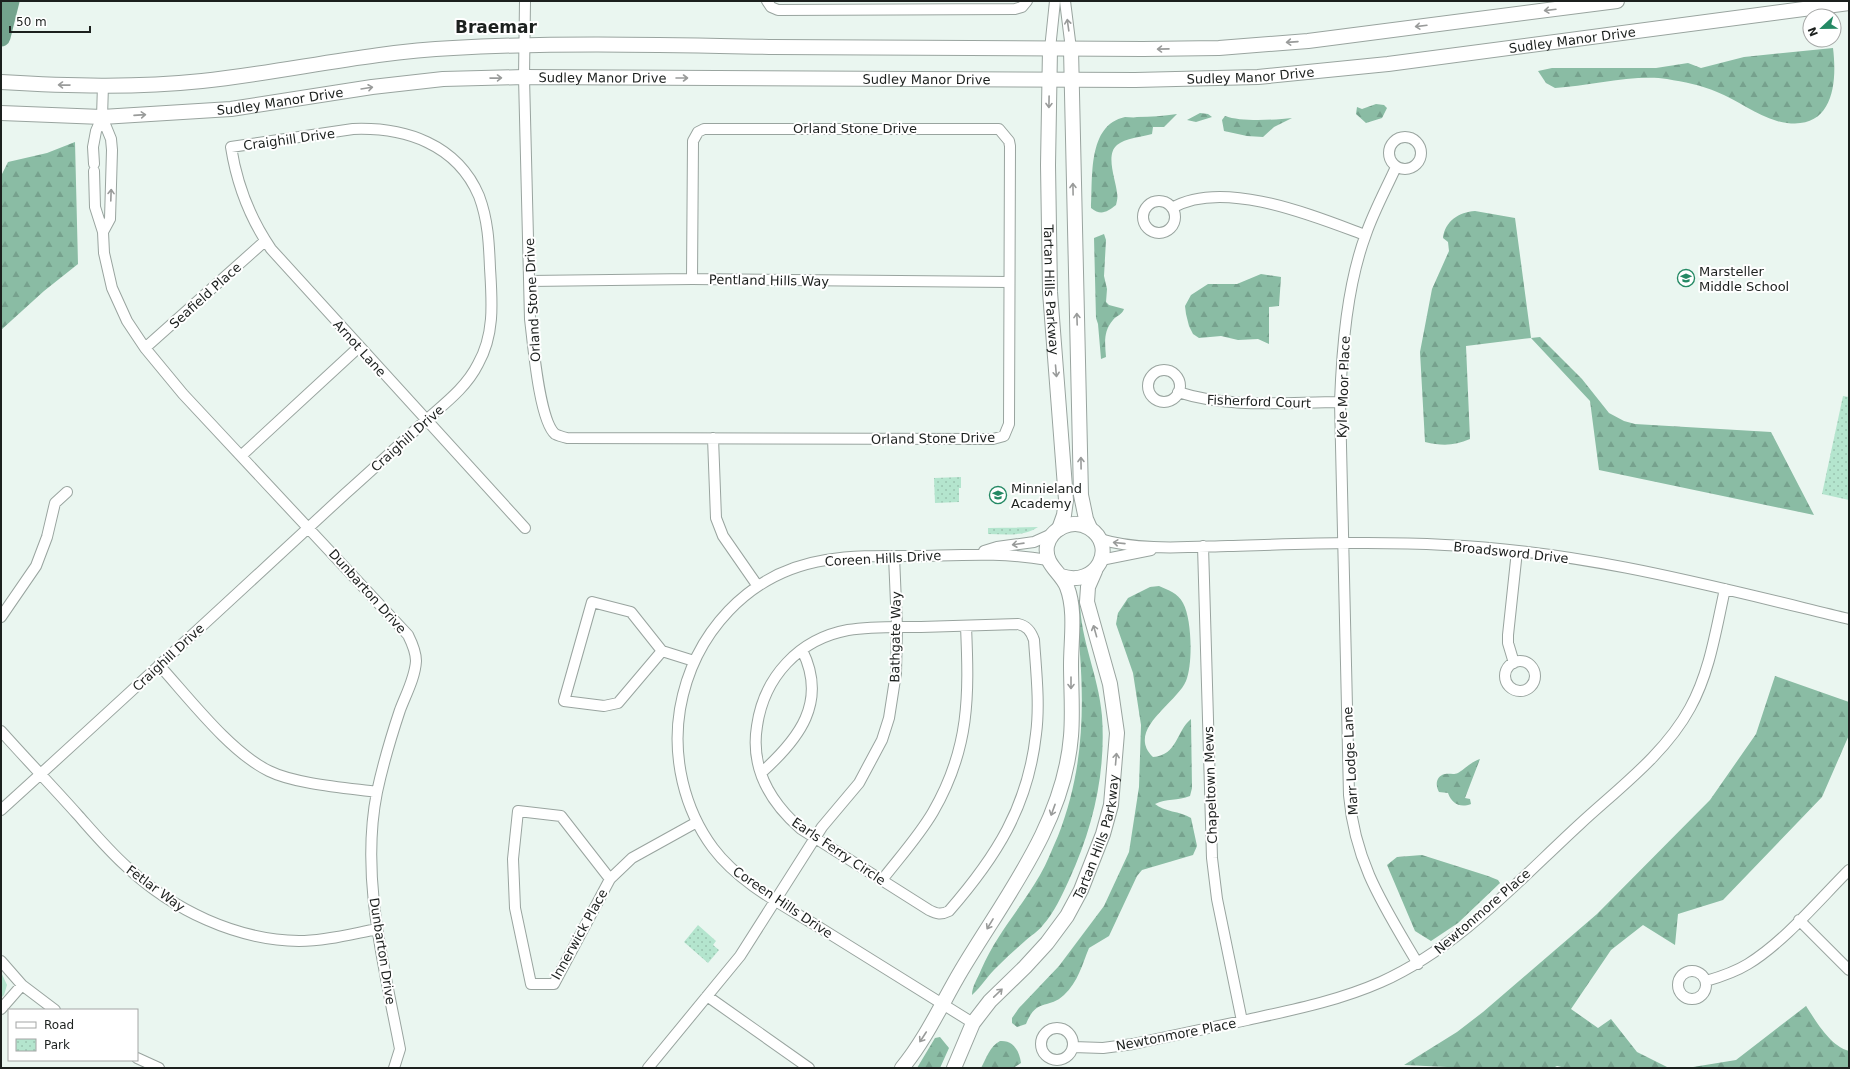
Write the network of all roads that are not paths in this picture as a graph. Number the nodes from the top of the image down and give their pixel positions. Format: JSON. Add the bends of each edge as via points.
{"nodes":[{"id":1,"x":525,"y":1,"type":"edge"},
{"id":2,"x":767,"y":1,"type":"edge"},
{"id":3,"x":1027,"y":1,"type":"edge"},
{"id":4,"x":1055,"y":1,"type":"edge"},
{"id":5,"x":1065,"y":1,"type":"edge"},
{"id":6,"x":1617,"y":1,"type":"edge"},
{"id":7,"x":1849,"y":3,"type":"edge"},
{"id":8,"x":827,"y":5,"type":"edge"},
{"id":9,"x":524,"y":45,"type":"junction"},
{"id":10,"x":1050,"y":49,"type":"junction"},
{"id":11,"x":1071,"y":49,"type":"junction"},
{"id":12,"x":524,"y":78,"type":"junction"},
{"id":13,"x":1050,"y":80,"type":"junction"},
{"id":14,"x":1070,"y":80,"type":"junction"},
{"id":15,"x":1,"y":82,"type":"edge"},
{"id":16,"x":103,"y":85,"type":"junction"},
{"id":17,"x":1,"y":113,"type":"edge"},
{"id":18,"x":102,"y":117,"type":"junction"},
{"id":19,"x":93,"y":147,"type":"junction"},
{"id":20,"x":231,"y":147,"type":"joint"},
{"id":21,"x":1396,"y":167,"type":"dead end"},
{"id":22,"x":94,"y":187,"type":"junction"},
{"id":23,"x":1172,"y":208,"type":"dead end"},
{"id":24,"x":103,"y":232,"type":"junction"},
{"id":25,"x":1366,"y":235,"type":"junction"},
{"id":26,"x":265,"y":241,"type":"junction"},
{"id":27,"x":692,"y":279,"type":"junction"},
{"id":28,"x":529,"y":280,"type":"junction"},
{"id":29,"x":1009,"y":282,"type":"junction"},
{"id":30,"x":359,"y":347,"type":"junction"},
{"id":31,"x":145,"y":348,"type":"junction"},
{"id":32,"x":1178,"y":392,"type":"dead end"},
{"id":33,"x":1340,"y":402,"type":"junction"},
{"id":34,"x":426,"y":420,"type":"junction"},
{"id":35,"x":713,"y":438,"type":"junction"},
{"id":36,"x":242,"y":455,"type":"junction"},
{"id":37,"x":67,"y":492,"type":"dead end"},
{"id":38,"x":309,"y":527,"type":"junction"},
{"id":39,"x":525,"y":528,"type":"dead end"},
{"id":40,"x":1090,"y":528,"type":"junction"},
{"id":41,"x":1056,"y":531,"type":"junction"},
{"id":42,"x":1100,"y":539,"type":"junction"},
{"id":43,"x":1344,"y":544,"type":"junction"},
{"id":44,"x":1203,"y":546,"type":"junction"},
{"id":45,"x":1167,"y":547,"type":"junction"},
{"id":46,"x":1517,"y":551,"type":"junction"},
{"id":47,"x":977,"y":554,"type":"junction"},
{"id":48,"x":894,"y":556,"type":"junction"},
{"id":49,"x":1048,"y":560,"type":"junction"},
{"id":50,"x":1099,"y":564,"type":"junction"},
{"id":51,"x":1061,"y":576,"type":"junction"},
{"id":52,"x":757,"y":585,"type":"junction"},
{"id":53,"x":1725,"y":590,"type":"junction"},
{"id":54,"x":1,"y":617,"type":"edge"},
{"id":55,"x":1849,"y":619,"type":"edge"},
{"id":56,"x":966,"y":626,"type":"junction"},
{"id":57,"x":897,"y":627,"type":"junction"},
{"id":58,"x":802,"y":650,"type":"junction"},
{"id":59,"x":662,"y":651,"type":"junction"},
{"id":60,"x":694,"y":661,"type":"junction"},
{"id":61,"x":1514,"y":663,"type":"dead end"},
{"id":62,"x":159,"y":665,"type":"junction"},
{"id":63,"x":1,"y":731,"type":"edge"},
{"id":64,"x":761,"y":773,"type":"junction"},
{"id":65,"x":41,"y":774,"type":"junction"},
{"id":66,"x":377,"y":792,"type":"junction"},
{"id":67,"x":1,"y":810,"type":"edge"},
{"id":68,"x":697,"y":822,"type":"junction"},
{"id":69,"x":815,"y":838,"type":"junction"},
{"id":70,"x":1849,"y":870,"type":"edge"},
{"id":71,"x":610,"y":879,"type":"junction"},
{"id":72,"x":882,"y":880,"type":"junction"},
{"id":73,"x":776,"y":900,"type":"junction"},
{"id":74,"x":1799,"y":920,"type":"junction"},
{"id":75,"x":377,"y":929,"type":"junction"},
{"id":76,"x":1,"y":961,"type":"edge"},
{"id":77,"x":1418,"y":964,"type":"junction"},
{"id":78,"x":1849,"y":970,"type":"edge"},
{"id":79,"x":1706,"y":981,"type":"dead end"},
{"id":80,"x":22,"y":985,"type":"junction"},
{"id":81,"x":707,"y":996,"type":"junction"},
{"id":82,"x":943,"y":1004,"type":"junction"},
{"id":83,"x":54,"y":1009,"type":"edge"},
{"id":84,"x":1,"y":1010,"type":"edge"},
{"id":85,"x":1242,"y":1021,"type":"junction"},
{"id":86,"x":973,"y":1023,"type":"junction"},
{"id":87,"x":1073,"y":1047,"type":"dead end"},
{"id":88,"x":138,"y":1058,"type":"edge"},
{"id":89,"x":159,"y":1068,"type":"edge"},
{"id":90,"x":394,"y":1068,"type":"edge"},
{"id":91,"x":648,"y":1068,"type":"edge"},
{"id":92,"x":809,"y":1068,"type":"edge"},
{"id":93,"x":902,"y":1068,"type":"edge"},
{"id":94,"x":954,"y":1068,"type":"edge"}],
"edges":[{"from":1,"to":9,"type":"street","name":"Orland Stone Drive"},
{"from":2,"to":8,"type":"street","via":[[771,7],[778,10]]},
{"from":3,"to":8,"type":"street","via":[[1022,7],[1015,9]]},
{"from":4,"to":10,"type":"street"},
{"from":11,"to":5,"type":"street","one_way":true},
{"from":6,"to":11,"type":"main road","one_way":true,"via":[[1308,41],[1219,48]]},
{"from":7,"to":14,"type":"main road","name":"Sudley Manor Drive","via":[[1322,72],[1196,79]]},
{"from":9,"to":10,"type":"main road"},
{"from":9,"to":12,"type":"street","name":"Orland Stone Drive"},
{"from":9,"to":16,"type":"main road","via":[[414,50],[200,81]]},
{"from":10,"to":11,"type":"main road"},
{"from":10,"to":13,"type":"main road","name":"Tartan Hills Parkway"},
{"from":11,"to":14,"type":"main road","name":"Tartan Hills Parkway"},
{"from":12,"to":13,"type":"main road","name":"Sudley Manor Drive","one_way":true},
{"from":18,"to":12,"type":"main road","name":"Sudley Manor Drive","one_way":true,"via":[[230,109],[443,79]]},
{"from":12,"to":28,"type":"street","name":"Orland Stone Drive"},
{"from":13,"to":14,"type":"main road","name":"Sudley Manor Drive"},
{"from":13,"to":41,"type":"main road","name":"Tartan Hills Parkway","one_way":true,"via":[[1050,284],[1066,500],[1064,515]]},
{"from":40,"to":14,"type":"main road","name":"Tartan Hills Parkway","one_way":true,"via":[[1081,495]]},
{"from":16,"to":15,"type":"main road","one_way":true,"via":[[63,86]]},
{"from":16,"to":18,"type":"street","name":"Dunbarton Drive"},
{"from":17,"to":18,"type":"main road","name":"Sudley Manor Drive"},
{"from":18,"to":19,"type":"street","name":"Dunbarton Drive"},
{"from":24,"to":18,"type":"street","name":"Dunbarton Drive","one_way":true,"via":[[110,219],[112,150],[108,128]]},
{"from":19,"to":22,"type":"street","name":"Dunbarton Drive"},
{"from":19,"to":22,"type":"street","name":"Dunbarton Drive","via":[[88,156],[87,170]]},
{"from":20,"to":26,"type":"street","name":"Arnot Lane","via":[[245,202]]},
{"from":20,"to":34,"type":"street","name":"Craighill Drive","via":[[353,129],[385,129],[430,143],[457,165],[468,178],[483,208],[488,228],[491,324],[479,364],[469,379]]},
{"from":21,"to":25,"type":"street","name":"Kyle Moor Place"},
{"from":22,"to":24,"type":"street","name":"Dunbarton Drive","via":[[97,218]]},
{"from":23,"to":25,"type":"street","via":[[1199,197],[1244,199],[1296,210]]},
{"from":24,"to":31,"type":"street","name":"Dunbarton Drive","via":[[104,253],[112,288],[127,321]]},
{"from":25,"to":33,"type":"street","name":"Kyle Moor Place","via":[[1348,309],[1341,352]]},
{"from":26,"to":30,"type":"street","name":"Arnot Lane"},
{"from":26,"to":31,"type":"street","name":"Seafield Place"},
{"from":27,"to":28,"type":"street","name":"Pentland Hills Way"},
{"from":27,"to":29,"type":"street","name":"Pentland Hills Way"},
{"from":27,"to":29,"type":"street","name":"Orland Stone Drive","via":[[693,141],[698,132],[704,129],[993,128],[1006,135],[1010,146]]},
{"from":28,"to":35,"type":"street","name":"Orland Stone Drive","via":[[534,359],[543,406],[555,433],[567,438]]},
{"from":29,"to":35,"type":"street","name":"Orland Stone Drive","via":[[1009,424],[1004,436],[993,439]]},
{"from":30,"to":34,"type":"street","name":"Arnot Lane"},
{"from":30,"to":36,"type":"street"},
{"from":31,"to":36,"type":"street","name":"Dunbarton Drive","via":[[163,371]]},
{"from":32,"to":33,"type":"street","name":"Fisherford Court","via":[[1222,402]]},
{"from":33,"to":43,"type":"street","name":"Kyle Moor Place"},
{"from":34,"to":38,"type":"street","name":"Craighill Drive"},
{"from":34,"to":39,"type":"street","name":"Arnot Lane"},
{"from":35,"to":52,"type":"street","via":[[716,518],[723,536]]},
{"from":36,"to":38,"type":"street","name":"Dunbarton Drive"},
{"from":37,"to":54,"type":"street","via":[[55,503],[47,538],[36,566]]},
{"from":38,"to":62,"type":"street","name":"Craighill Drive"},
{"from":38,"to":66,"type":"street","name":"Dunbarton Drive","via":[[408,635],[413,645],[416,658],[414,673],[396,724]]},
{"from":40,"to":41,"type":"main road","via":[[1073,524]]},
{"from":40,"to":42,"type":"main road","name":"Tartan Hills Parkway"},
{"from":41,"to":47,"type":"street","name":"Coreen Hills Drive","one_way":true,"via":[[1034,542],[997,547]]},
{"from":41,"to":49,"type":"main road","name":"Tartan Hills Parkway","via":[[1047,546]]},
{"from":45,"to":42,"type":"street","name":"Broadsword Drive","one_way":true},
{"from":42,"to":50,"type":"main road","name":"Tartan Hills Parkway","via":[[1102,549]]},
{"from":43,"to":44,"type":"street","name":"Broadsword Drive"},
{"from":43,"to":46,"type":"street","name":"Broadsword Drive","via":[[1446,544]]},
{"from":43,"to":77,"type":"street","name":"Marr Lodge Lane","via":[[1351,817],[1356,842],[1371,883]]},
{"from":44,"to":45,"type":"street","name":"Broadsword Drive"},
{"from":44,"to":85,"type":"street","name":"Chapeltown Mews","via":[[1212,858],[1217,899]]},
{"from":45,"to":50,"type":"street","name":"Broadsword Drive","via":[[1119,555]]},
{"from":46,"to":53,"type":"street","name":"Broadsword Drive","via":[[1592,561]]},
{"from":46,"to":61,"type":"street","via":[[1508,635]]},
{"from":47,"to":48,"type":"street","name":"Coreen Hills Drive"},
{"from":47,"to":49,"type":"street","name":"Coreen Hills Drive","via":[[1018,555]]},
{"from":48,"to":52,"type":"street","name":"Coreen Hills Drive","via":[[824,560],[794,568]]},
{"from":48,"to":57,"type":"street","name":"Bathgate Way"},
{"from":49,"to":51,"type":"main road"},
{"from":50,"to":51,"type":"main road","via":[[1087,577],[1078,579]]},
{"from":86,"to":50,"type":"main road","name":"Tartan Hills Parkway","one_way":true,"via":[[990,1001],[1034,958],[1067,916],[1081,890],[1103,834],[1110,805],[1117,733],[1110,684],[1088,602],[1088,587]]},
{"from":51,"to":82,"type":"main road","one_way":true,"via":[[1067,586],[1071,611],[1071,735],[1062,784],[1047,826],[1031,857]]},
{"from":52,"to":60,"type":"street","name":"Coreen Hills Drive","via":[[720,621]]},
{"from":53,"to":55,"type":"street","name":"Broadsword Drive"},
{"from":53,"to":77,"type":"street","name":"Newtonmore Place","via":[[1708,665],[1700,688],[1671,737],[1469,926]]},
{"from":56,"to":57,"type":"street","name":"Earls Ferry Circle"},
{"from":56,"to":72,"type":"street","via":[[968,694],[965,722],[953,770],[933,813]]},
{"from":56,"to":72,"type":"street","name":"Earls Ferry Circle","via":[[1022,625],[1032,632],[1036,734],[1022,795],[1001,843],[985,868],[949,911],[936,914]]},
{"from":57,"to":58,"type":"street","name":"Earls Ferry Circle","via":[[835,633]]},
{"from":57,"to":69,"type":"street","name":"Bathgate Way","via":[[893,697],[882,740],[859,783]]},
{"from":58,"to":64,"type":"street","name":"Earls Ferry Circle","via":[[778,672],[762,704],[755,739]]},
{"from":58,"to":64,"type":"street","via":[[810,666],[812,678],[812,694],[805,721],[788,748]]},
{"from":59,"to":59,"type":"street","via":[[631,612],[592,602],[564,701],[604,706],[618,703]]},
{"from":59,"to":60,"type":"street"},
{"from":60,"to":68,"type":"street","name":"Coreen Hills Drive","via":[[683,691],[678,723],[680,771]]},
{"from":62,"to":65,"type":"street","name":"Craighill Drive"},
{"from":62,"to":66,"type":"street","via":[[235,748],[269,772]]},
{"from":63,"to":65,"type":"street","name":"Fetlar Way"},
{"from":64,"to":69,"type":"street","name":"Earls Ferry Circle","via":[[766,788],[785,815]]},
{"from":65,"to":67,"type":"street","name":"Craighill Drive"},
{"from":65,"to":75,"type":"street","name":"Fetlar Way","via":[[126,867],[168,899],[191,912],[243,933],[277,940],[317,940]]},
{"from":66,"to":75,"type":"street","name":"Dunbarton Drive","via":[[372,859]]},
{"from":68,"to":71,"type":"street","name":"Innerwick Place","via":[[632,858]]},
{"from":68,"to":73,"type":"street","name":"Coreen Hills Drive","via":[[714,850],[732,868]]},
{"from":69,"to":72,"type":"street","name":"Earls Ferry Circle"},
{"from":69,"to":73,"type":"street","name":"Bathgate Way"},
{"from":70,"to":74,"type":"street"},
{"from":71,"to":71,"type":"street","name":"Innerwick Place","via":[[561,816],[518,811],[513,859],[515,908],[531,984],[554,984]]},
{"from":73,"to":81,"type":"street","name":"Bathgate Way","via":[[740,956]]},
{"from":73,"to":82,"type":"street","name":"Coreen Hills Drive"},
{"from":74,"to":78,"type":"street"},
{"from":74,"to":79,"type":"street","via":[[1749,964]]},
{"from":75,"to":90,"type":"street","name":"Dunbarton Drive","via":[[400,1049]]},
{"from":76,"to":80,"type":"street"},
{"from":77,"to":85,"type":"street","name":"Newtonmore Place","via":[[1354,993],[1310,1007]]},
{"from":80,"to":83,"type":"street"},
{"from":80,"to":84,"type":"street"},
{"from":81,"to":91,"type":"street","name":"Bathgate Way"},
{"from":81,"to":92,"type":"street"},
{"from":82,"to":86,"type":"street","name":"Coreen Hills Drive"},
{"from":82,"to":93,"type":"main road","one_way":true},
{"from":85,"to":87,"type":"street","name":"Newtonmore Place","via":[[1133,1044],[1103,1048]]},
{"from":86,"to":94,"type":"main road","name":"Tartan Hills Parkway"},
{"from":88,"to":89,"type":"street"}]}
